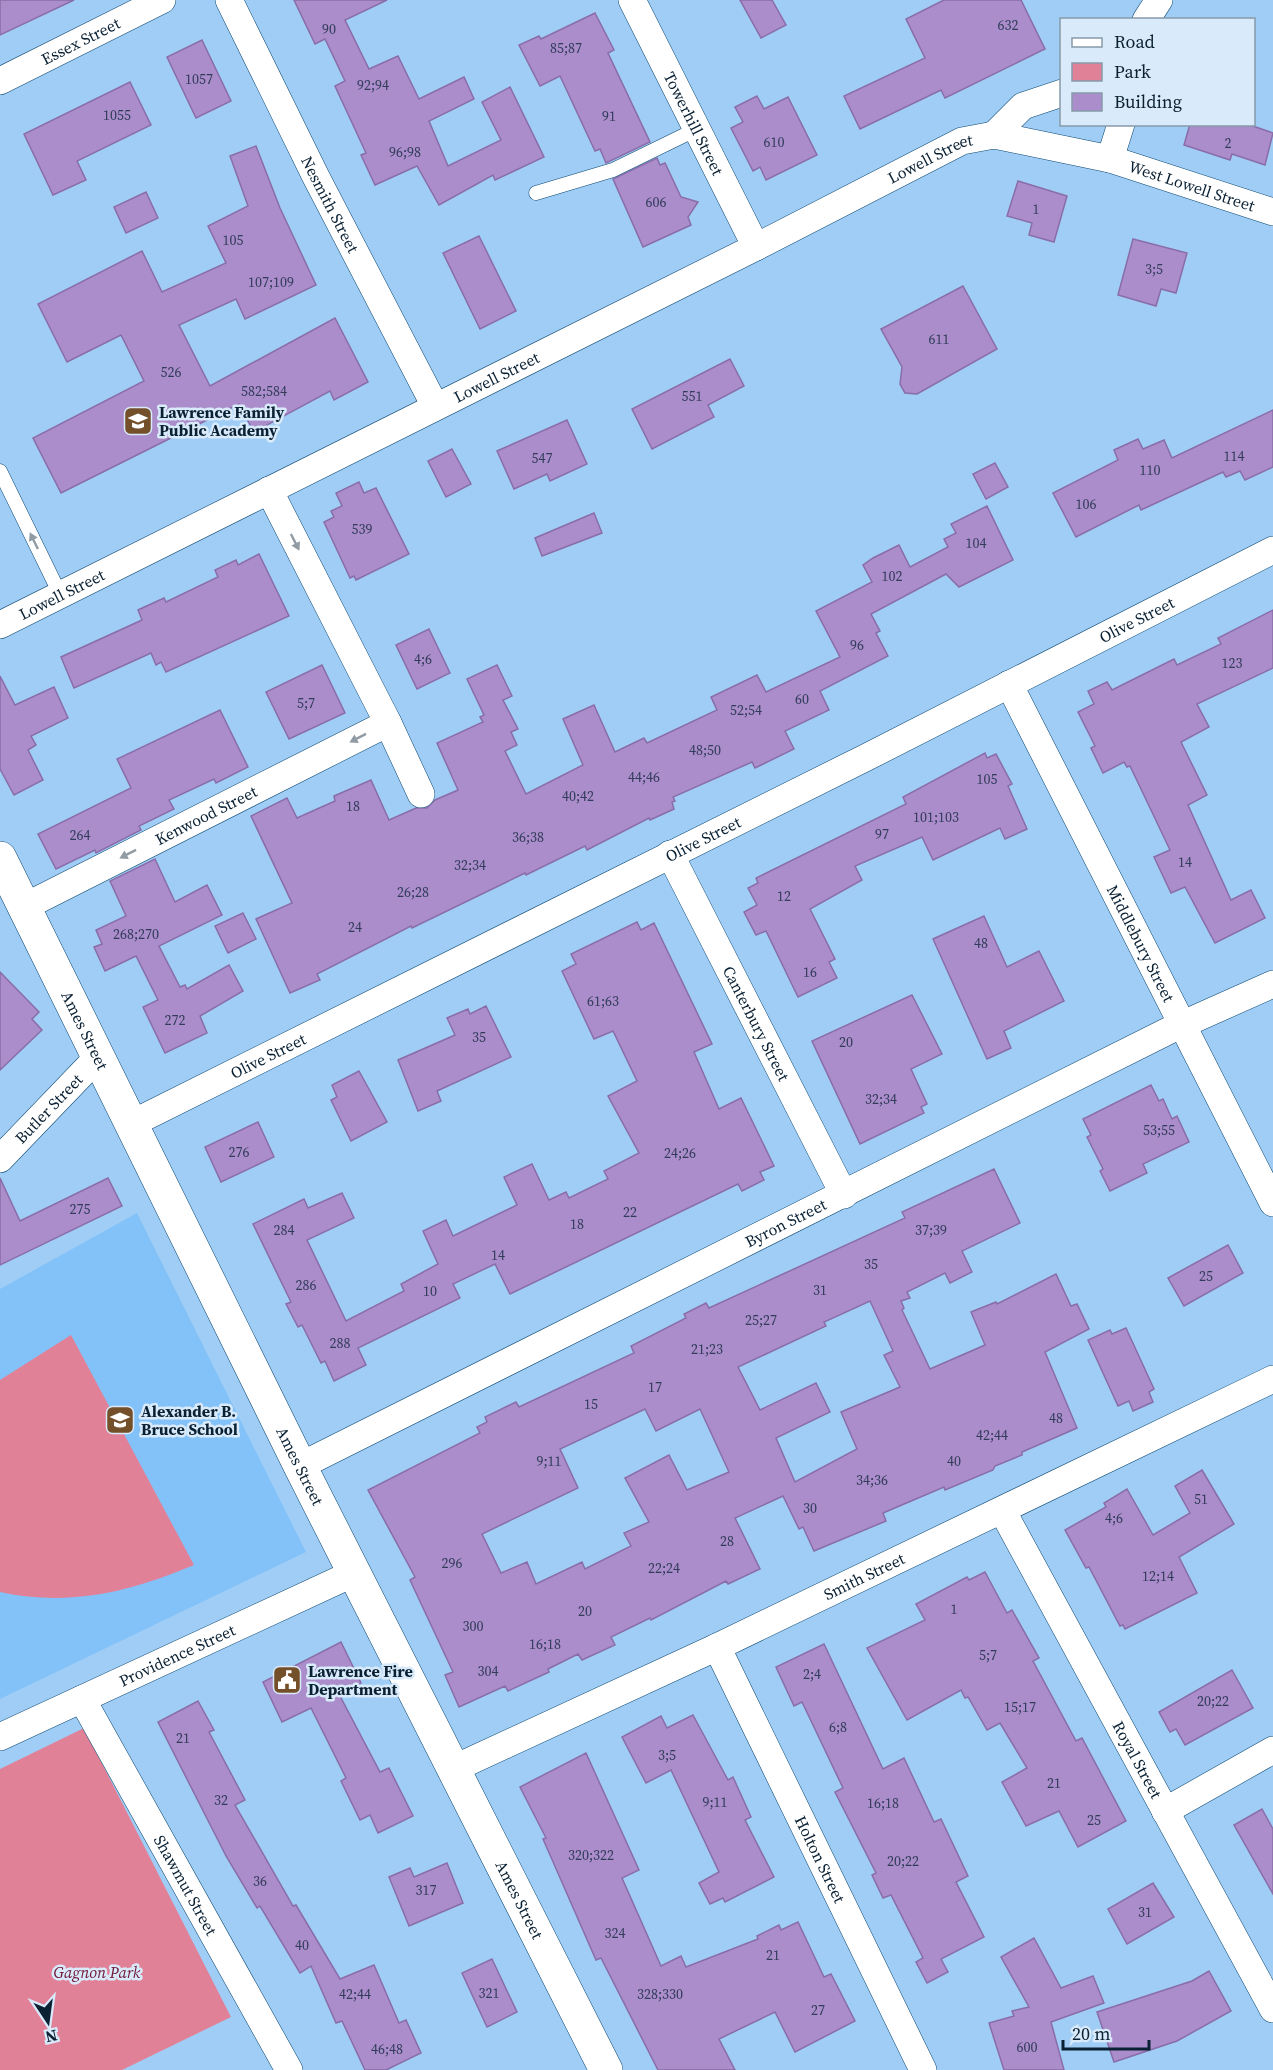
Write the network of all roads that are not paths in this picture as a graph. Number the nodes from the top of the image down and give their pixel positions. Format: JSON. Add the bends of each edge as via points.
{"nodes":[{"id":1,"x":162,"y":0,"type":"edge"},
{"id":2,"x":229,"y":0,"type":"edge"},
{"id":3,"x":632,"y":0,"type":"edge"},
{"id":4,"x":1160,"y":0,"type":"edge"},
{"id":5,"x":1147,"y":18,"type":"edge"},
{"id":6,"x":1156,"y":18,"type":"edge"},
{"id":7,"x":0,"y":81,"type":"edge"},
{"id":8,"x":1060,"y":94,"type":"edge"},
{"id":9,"x":1120,"y":126,"type":"edge"},
{"id":10,"x":697,"y":129,"type":"junction"},
{"id":11,"x":994,"y":135,"type":"junction"},
{"id":12,"x":1110,"y":159,"type":"junction"},
{"id":13,"x":536,"y":193,"type":"dead end"},
{"id":14,"x":1273,"y":212,"type":"edge"},
{"id":15,"x":756,"y":247,"type":"junction"},
{"id":16,"x":435,"y":406,"type":"junction"},
{"id":17,"x":0,"y":471,"type":"edge"},
{"id":18,"x":269,"y":490,"type":"junction"},
{"id":19,"x":1273,"y":550,"type":"edge"},
{"id":20,"x":60,"y":594,"type":"junction"},
{"id":21,"x":0,"y":625,"type":"edge"},
{"id":22,"x":1009,"y":684,"type":"junction"},
{"id":23,"x":388,"y":723,"type":"junction"},
{"id":24,"x":421,"y":794,"type":"dead end"},
{"id":25,"x":670,"y":854,"type":"junction"},
{"id":26,"x":0,"y":858,"type":"edge"},
{"id":27,"x":24,"y":908,"type":"junction"},
{"id":28,"x":1273,"y":984,"type":"edge"},
{"id":29,"x":1182,"y":1024,"type":"junction"},
{"id":30,"x":98,"y":1057,"type":"junction"},
{"id":31,"x":131,"y":1124,"type":"junction"},
{"id":32,"x":0,"y":1159,"type":"edge"},
{"id":33,"x":844,"y":1195,"type":"junction"},
{"id":34,"x":1273,"y":1203,"type":"edge"},
{"id":35,"x":1273,"y":1379,"type":"edge"},
{"id":36,"x":300,"y":1466,"type":"junction"},
{"id":37,"x":1002,"y":1510,"type":"junction"},
{"id":38,"x":354,"y":1573,"type":"junction"},
{"id":39,"x":717,"y":1647,"type":"junction"},
{"id":40,"x":82,"y":1699,"type":"junction"},
{"id":41,"x":0,"y":1737,"type":"edge"},
{"id":42,"x":1273,"y":1750,"type":"edge"},
{"id":43,"x":453,"y":1768,"type":"junction"},
{"id":44,"x":1165,"y":1811,"type":"junction"},
{"id":45,"x":1273,"y":2009,"type":"edge"},
{"id":46,"x":289,"y":2070,"type":"edge"},
{"id":47,"x":606,"y":2070,"type":"edge"},
{"id":48,"x":923,"y":2070,"type":"edge"}],
"edges":[{"from":1,"to":7,"type":"street","name":"Essex Street"},
{"from":2,"to":16,"type":"street","name":"Nesmith Street"},
{"from":3,"to":10,"type":"street","name":"Towerhill Street"},
{"from":4,"to":5,"type":"street"},
{"from":4,"to":6,"type":"street"},
{"from":8,"to":11,"type":"street","name":"Lowell Street","via":[[1023,106]]},
{"from":9,"to":12,"type":"street"},
{"from":10,"to":13,"type":"lane","via":[[613,170]]},
{"from":10,"to":15,"type":"street","name":"Towerhill Street"},
{"from":11,"to":12,"type":"street","name":"Lowell Street"},
{"from":11,"to":15,"type":"street","name":"Lowell Street","via":[[962,141]]},
{"from":12,"to":14,"type":"street","name":"West Lowell Street"},
{"from":15,"to":16,"type":"street","name":"Lowell Street"},
{"from":16,"to":18,"type":"street","name":"Lowell Street"},
{"from":20,"to":17,"type":"lane","one_way":true},
{"from":18,"to":20,"type":"street","name":"Lowell Street"},
{"from":18,"to":23,"type":"street","one_way":true},
{"from":19,"to":22,"type":"street","name":"Olive Street"},
{"from":20,"to":21,"type":"street","name":"Lowell Street"},
{"from":22,"to":25,"type":"street","name":"Olive Street"},
{"from":22,"to":29,"type":"street","name":"Middlebury Street"},
{"from":23,"to":24,"type":"street"},
{"from":23,"to":27,"type":"street","name":"Kenwood Street","one_way":true},
{"from":25,"to":31,"type":"street","name":"Olive Street"},
{"from":25,"to":33,"type":"street","name":"Canterbury Street"},
{"from":26,"to":27,"type":"street","name":"Ames Street"},
{"from":27,"to":30,"type":"street","name":"Ames Street"},
{"from":28,"to":29,"type":"street","name":"Byron Street"},
{"from":29,"to":33,"type":"street","name":"Byron Street"},
{"from":29,"to":34,"type":"street","name":"Middlebury Street"},
{"from":30,"to":31,"type":"street","name":"Ames Street"},
{"from":30,"to":32,"type":"street","name":"Butler Street"},
{"from":31,"to":36,"type":"street","name":"Ames Street"},
{"from":33,"to":36,"type":"street","name":"Byron Street"},
{"from":35,"to":37,"type":"street","name":"Smith Street"},
{"from":36,"to":38,"type":"street","name":"Ames Street"},
{"from":37,"to":39,"type":"street","name":"Smith Street"},
{"from":37,"to":44,"type":"street","name":"Royal Street"},
{"from":38,"to":40,"type":"street","name":"Providence Street"},
{"from":38,"to":43,"type":"street","name":"Ames Street"},
{"from":39,"to":43,"type":"street","name":"Smith Street"},
{"from":39,"to":48,"type":"street","name":"Holton Street"},
{"from":40,"to":41,"type":"street","name":"Providence Street"},
{"from":40,"to":46,"type":"street","name":"Shawmut Street"},
{"from":42,"to":44,"type":"street"},
{"from":43,"to":47,"type":"street","name":"Ames Street"},
{"from":44,"to":45,"type":"street","name":"Royal Street"}]}
